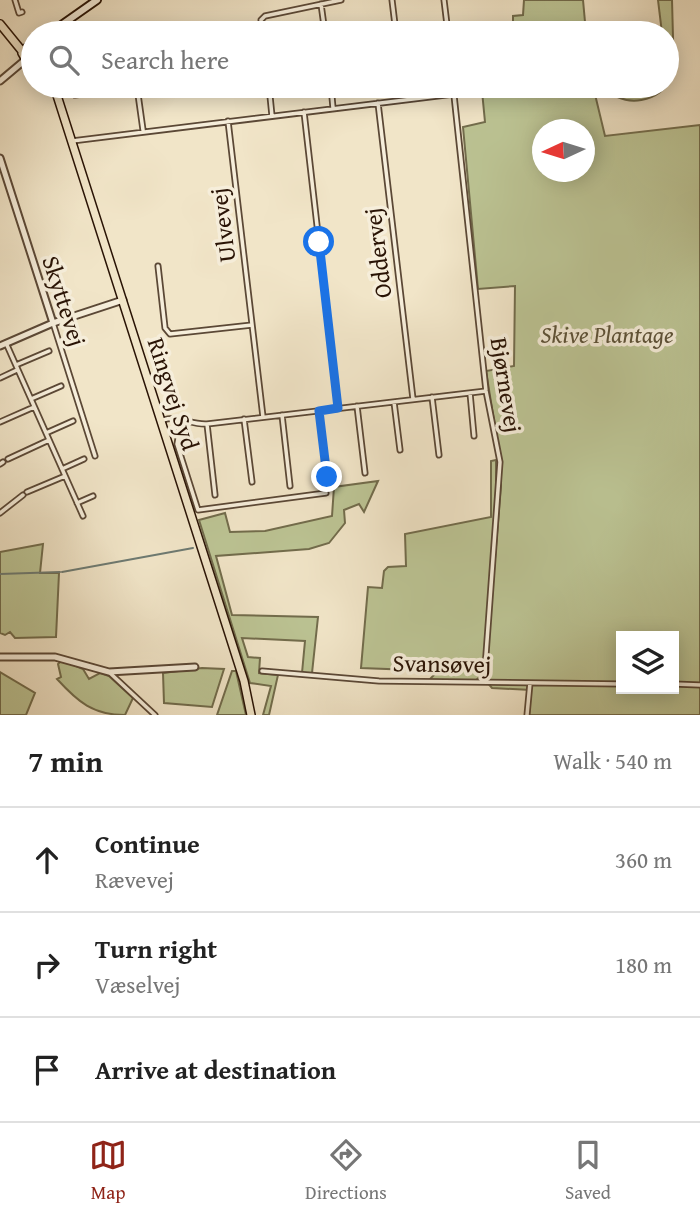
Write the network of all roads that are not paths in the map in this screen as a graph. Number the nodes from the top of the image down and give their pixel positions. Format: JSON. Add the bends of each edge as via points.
{"nodes":[{"id":1,"x":15,"y":0,"type":"edge"},
{"id":2,"x":97,"y":0,"type":"edge"},
{"id":3,"x":103,"y":0,"type":"edge"},
{"id":4,"x":341,"y":0,"type":"edge"},
{"id":5,"x":392,"y":0,"type":"edge"},
{"id":6,"x":444,"y":0,"type":"edge"},
{"id":7,"x":321,"y":4,"type":"junction"},
{"id":8,"x":22,"y":12,"type":"dead end"},
{"id":9,"x":67,"y":21,"type":"edge"},
{"id":10,"x":74,"y":21,"type":"edge"},
{"id":11,"x":261,"y":21,"type":"edge"},
{"id":12,"x":323,"y":21,"type":"edge"},
{"id":13,"x":395,"y":21,"type":"edge"},
{"id":14,"x":446,"y":21,"type":"edge"},
{"id":15,"x":0,"y":24,"type":"edge"},
{"id":16,"x":21,"y":46,"type":"edge"},
{"id":17,"x":21,"y":61,"type":"edge"},
{"id":18,"x":0,"y":78,"type":"edge"},
{"id":19,"x":58,"y":98,"type":"edge"},
{"id":20,"x":139,"y":98,"type":"edge"},
{"id":21,"x":270,"y":98,"type":"edge"},
{"id":22,"x":332,"y":98,"type":"edge"},
{"id":23,"x":420,"y":98,"type":"edge"},
{"id":24,"x":454,"y":98,"type":"edge"},
{"id":25,"x":378,"y":103,"type":"junction"},
{"id":26,"x":333,"y":108,"type":"junction"},
{"id":27,"x":304,"y":112,"type":"junction"},
{"id":28,"x":272,"y":116,"type":"junction"},
{"id":29,"x":228,"y":121,"type":"junction"},
{"id":30,"x":143,"y":130,"type":"junction"},
{"id":31,"x":72,"y":141,"type":"junction"},
{"id":32,"x":0,"y":158,"type":"edge"},
{"id":33,"x":158,"y":266,"type":"dead end"},
{"id":34,"x":123,"y":300,"type":"junction"},
{"id":35,"x":53,"y":323,"type":"junction"},
{"id":36,"x":252,"y":325,"type":"junction"},
{"id":37,"x":3,"y":344,"type":"edge"},
{"id":38,"x":49,"y":351,"type":"dead end"},
{"id":39,"x":17,"y":367,"type":"junction"},
{"id":40,"x":0,"y":378,"type":"edge"},
{"id":41,"x":61,"y":386,"type":"dead end"},
{"id":42,"x":486,"y":391,"type":"junction"},
{"id":43,"x":470,"y":393,"type":"junction"},
{"id":44,"x":432,"y":397,"type":"junction"},
{"id":45,"x":31,"y":399,"type":"junction"},
{"id":46,"x":413,"y":400,"type":"junction"},
{"id":47,"x":394,"y":402,"type":"junction"},
{"id":48,"x":357,"y":406,"type":"junction"},
{"id":49,"x":34,"y":407,"type":"junction"},
{"id":50,"x":338,"y":408,"type":"junction"},
{"id":51,"x":319,"y":411,"type":"junction"},
{"id":52,"x":282,"y":415,"type":"junction"},
{"id":53,"x":182,"y":417,"type":"junction"},
{"id":54,"x":263,"y":417,"type":"junction"},
{"id":55,"x":244,"y":419,"type":"junction"},
{"id":56,"x":161,"y":420,"type":"junction"},
{"id":57,"x":0,"y":422,"type":"edge"},
{"id":58,"x":73,"y":422,"type":"dead end"},
{"id":59,"x":207,"y":424,"type":"junction"},
{"id":60,"x":46,"y":433,"type":"junction"},
{"id":61,"x":474,"y":436,"type":"dead end"},
{"id":62,"x":50,"y":440,"type":"junction"},
{"id":63,"x":400,"y":450,"type":"dead end"},
{"id":64,"x":439,"y":455,"type":"dead end"},
{"id":65,"x":94,"y":456,"type":"dead end"},
{"id":66,"x":84,"y":459,"type":"dead end"},
{"id":67,"x":3,"y":461,"type":"edge"},
{"id":68,"x":62,"y":469,"type":"junction"},
{"id":69,"x":365,"y":473,"type":"dead end"},
{"id":70,"x":65,"y":476,"type":"junction"},
{"id":71,"x":327,"y":477,"type":"dead end"},
{"id":72,"x":252,"y":482,"type":"dead end"},
{"id":73,"x":290,"y":486,"type":"dead end"},
{"id":74,"x":326,"y":494,"type":"dead end"},
{"id":75,"x":215,"y":495,"type":"dead end"},
{"id":76,"x":93,"y":496,"type":"dead end"},
{"id":77,"x":77,"y":503,"type":"junction"},
{"id":78,"x":0,"y":513,"type":"edge"},
{"id":79,"x":83,"y":516,"type":"dead end"},
{"id":80,"x":0,"y":657,"type":"edge"},
{"id":81,"x":195,"y":667,"type":"dead end"},
{"id":82,"x":262,"y":671,"type":"dead end"},
{"id":83,"x":109,"y":672,"type":"junction"},
{"id":84,"x":484,"y":682,"type":"junction"},
{"id":85,"x":530,"y":683,"type":"junction"},
{"id":86,"x":616,"y":684,"type":"edge"},
{"id":87,"x":679,"y":684,"type":"edge"},
{"id":88,"x":700,"y":685,"type":"edge"},
{"id":89,"x":155,"y":715,"type":"edge"},
{"id":90,"x":251,"y":715,"type":"edge"},
{"id":91,"x":527,"y":715,"type":"edge"}],
"edges":[{"from":1,"to":8,"type":"street"},
{"from":2,"to":9,"type":"main road"},
{"from":3,"to":10,"type":"main road"},
{"from":4,"to":7,"type":"street"},
{"from":5,"to":13,"type":"street"},
{"from":6,"to":14,"type":"street"},
{"from":7,"to":11,"type":"street","via":[[265,16]]},
{"from":7,"to":12,"type":"street"},
{"from":15,"to":16,"type":"main road"},
{"from":17,"to":18,"type":"street"},
{"from":19,"to":31,"type":"main road","name":"Ringvej Syd"},
{"from":20,"to":30,"type":"street"},
{"from":21,"to":28,"type":"street"},
{"from":22,"to":26,"type":"street"},
{"from":23,"to":25,"type":"street"},
{"from":24,"to":42,"type":"street","name":"Bjørnevej"},
{"from":25,"to":26,"type":"street"},
{"from":25,"to":46,"type":"street","name":"Oddervej"},
{"from":26,"to":27,"type":"street"},
{"from":27,"to":28,"type":"street"},
{"from":27,"to":50,"type":"street"},
{"from":28,"to":29,"type":"street"},
{"from":29,"to":30,"type":"street"},
{"from":29,"to":36,"type":"street","name":"Ulvevej"},
{"from":30,"to":31,"type":"street"},
{"from":31,"to":34,"type":"main road","name":"Ringvej Syd"},
{"from":32,"to":35,"type":"street","name":"Skyttevej"},
{"from":33,"to":36,"type":"street","via":[[166,332]]},
{"from":34,"to":35,"type":"street"},
{"from":34,"to":56,"type":"main road","name":"Ringvej Syd"},
{"from":35,"to":37,"type":"street"},
{"from":35,"to":65,"type":"street","name":"Skyttevej"},
{"from":36,"to":54,"type":"street","name":"Ulvevej"},
{"from":37,"to":39,"type":"street"},
{"from":38,"to":39,"type":"street"},
{"from":39,"to":40,"type":"street"},
{"from":39,"to":45,"type":"street"},
{"from":41,"to":45,"type":"street"},
{"from":42,"to":43,"type":"street"},
{"from":42,"to":84,"type":"street","name":"Bjørnevej","via":[[500,477]]},
{"from":43,"to":44,"type":"street"},
{"from":43,"to":61,"type":"street"},
{"from":44,"to":46,"type":"street"},
{"from":44,"to":64,"type":"street"},
{"from":45,"to":49,"type":"street"},
{"from":46,"to":47,"type":"street"},
{"from":47,"to":48,"type":"street"},
{"from":47,"to":63,"type":"street"},
{"from":48,"to":50,"type":"street"},
{"from":48,"to":69,"type":"street"},
{"from":49,"to":57,"type":"street"},
{"from":49,"to":60,"type":"street"},
{"from":50,"to":51,"type":"street"},
{"from":51,"to":52,"type":"street"},
{"from":51,"to":71,"type":"street"},
{"from":52,"to":54,"type":"street"},
{"from":52,"to":73,"type":"street"},
{"from":53,"to":56,"type":"street"},
{"from":53,"to":59,"type":"street"},
{"from":53,"to":74,"type":"street","via":[[177,444],[198,510]]},
{"from":54,"to":55,"type":"street"},
{"from":55,"to":59,"type":"street"},
{"from":55,"to":72,"type":"street"},
{"from":56,"to":90,"type":"main road","name":"Ringvej Syd"},
{"from":58,"to":60,"type":"street"},
{"from":59,"to":75,"type":"street"},
{"from":60,"to":62,"type":"street"},
{"from":62,"to":67,"type":"street"},
{"from":62,"to":68,"type":"street"},
{"from":66,"to":68,"type":"street"},
{"from":68,"to":70,"type":"street"},
{"from":70,"to":77,"type":"street"},
{"from":70,"to":78,"type":"street","via":[[25,494]]},
{"from":76,"to":77,"type":"street"},
{"from":77,"to":79,"type":"street"},
{"from":80,"to":83,"type":"street","via":[[55,657]]},
{"from":81,"to":83,"type":"street"},
{"from":82,"to":84,"type":"street","name":"Svansøvej","via":[[379,681]]},
{"from":83,"to":89,"type":"street"},
{"from":84,"to":85,"type":"street","name":"Svansøvej"},
{"from":85,"to":86,"type":"street","name":"Svansøvej"},
{"from":85,"to":91,"type":"street"},
{"from":87,"to":88,"type":"street"}]}
